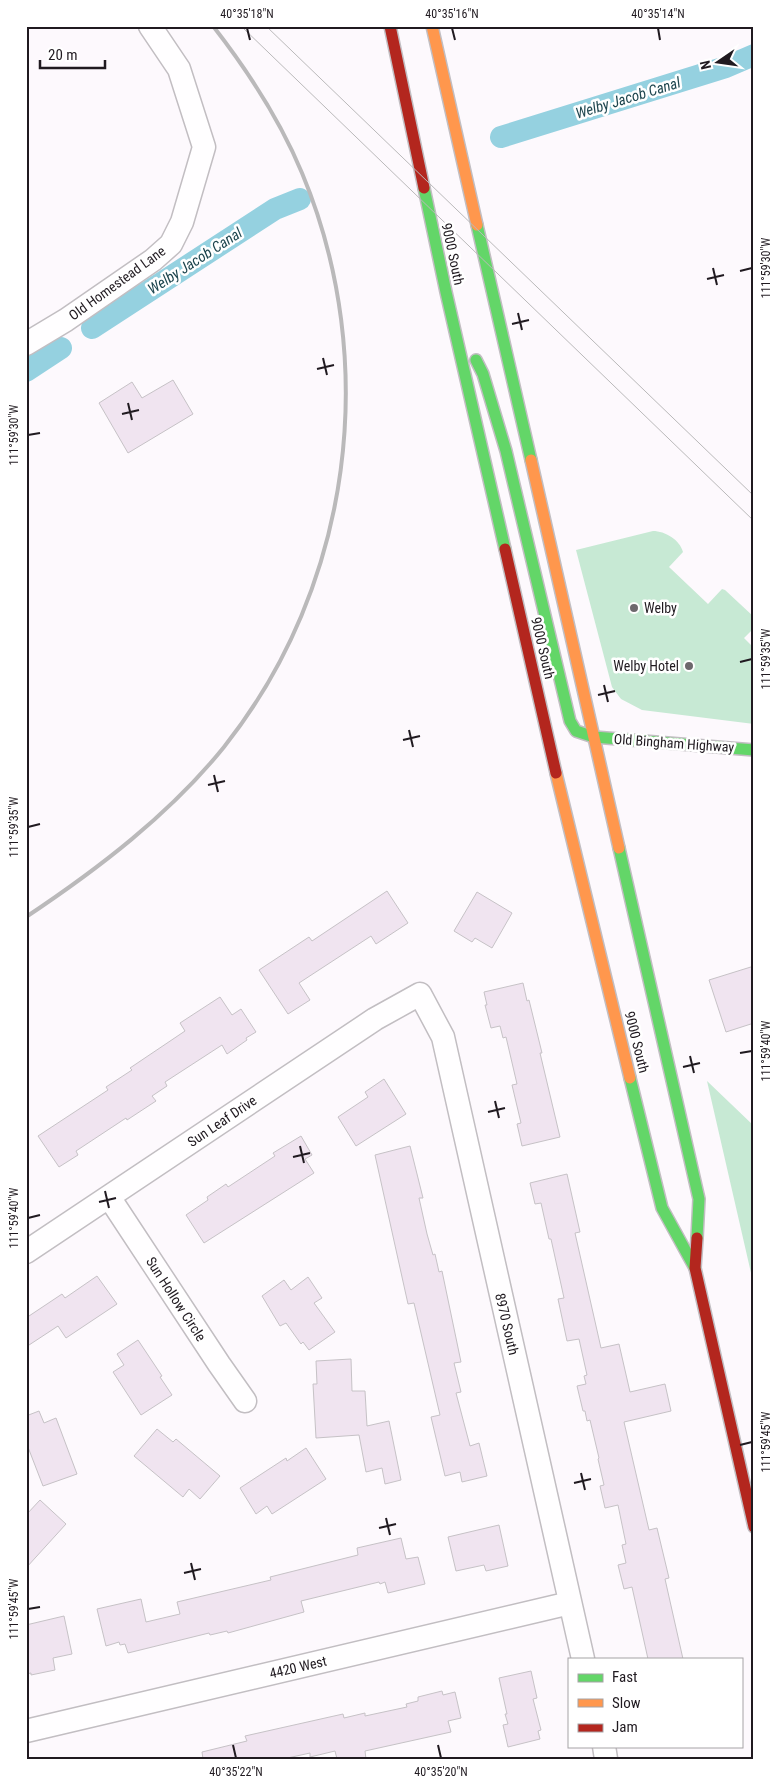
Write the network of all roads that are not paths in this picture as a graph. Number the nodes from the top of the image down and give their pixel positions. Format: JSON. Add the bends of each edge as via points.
{"nodes":[{"id":1,"x":150,"y":26,"type":"edge"},
{"id":2,"x":390,"y":26,"type":"edge"},
{"id":3,"x":432,"y":26,"type":"edge"},
{"id":4,"x":446,"y":292,"type":"junction"},
{"id":5,"x":26,"y":344,"type":"edge"},
{"id":6,"x":594,"y":737,"type":"junction"},
{"id":7,"x":754,"y":750,"type":"edge"},
{"id":8,"x":420,"y":994,"type":"joint"},
{"id":9,"x":109,"y":1197,"type":"junction"},
{"id":10,"x":26,"y":1252,"type":"edge"},
{"id":11,"x":695,"y":1268,"type":"junction"},
{"id":12,"x":245,"y":1401,"type":"dead end"},
{"id":13,"x":754,"y":1527,"type":"edge"},
{"id":14,"x":570,"y":1603,"type":"junction"},
{"id":15,"x":583,"y":1658,"type":"edge"},
{"id":16,"x":26,"y":1731,"type":"edge"}],
"edges":[{"from":1,"to":5,"type":"street","name":"Old Homestead Lane","via":[[180,69],[204,148],[182,222],[171,244],[153,260]]},
{"from":2,"to":4,"type":"main road","name":"9000 South"},
{"from":3,"to":6,"type":"main road","name":"9000 South"},
{"from":4,"to":6,"type":"main road","via":[[483,374],[506,451],[570,721],[576,731]]},
{"from":4,"to":11,"type":"main road","name":"9000 South","via":[[551,751],[662,1208]]},
{"from":6,"to":7,"type":"main road","name":"Old Bingham Highway"},
{"from":6,"to":11,"type":"main road","name":"9000 South","via":[[699,1199]]},
{"from":8,"to":9,"type":"street","name":"Sun Leaf Drive","via":[[376,1019]]},
{"from":8,"to":14,"type":"street","name":"8970 South","via":[[443,1037]]},
{"from":9,"to":10,"type":"street","name":"Sun Leaf Drive"},
{"from":9,"to":12,"type":"street","name":"Sun Hollow Circle"},
{"from":11,"to":13,"type":"main road","name":"9000 South"},
{"from":14,"to":15,"type":"street","name":"8970 South"},
{"from":14,"to":16,"type":"street","name":"4420 West"}]}
